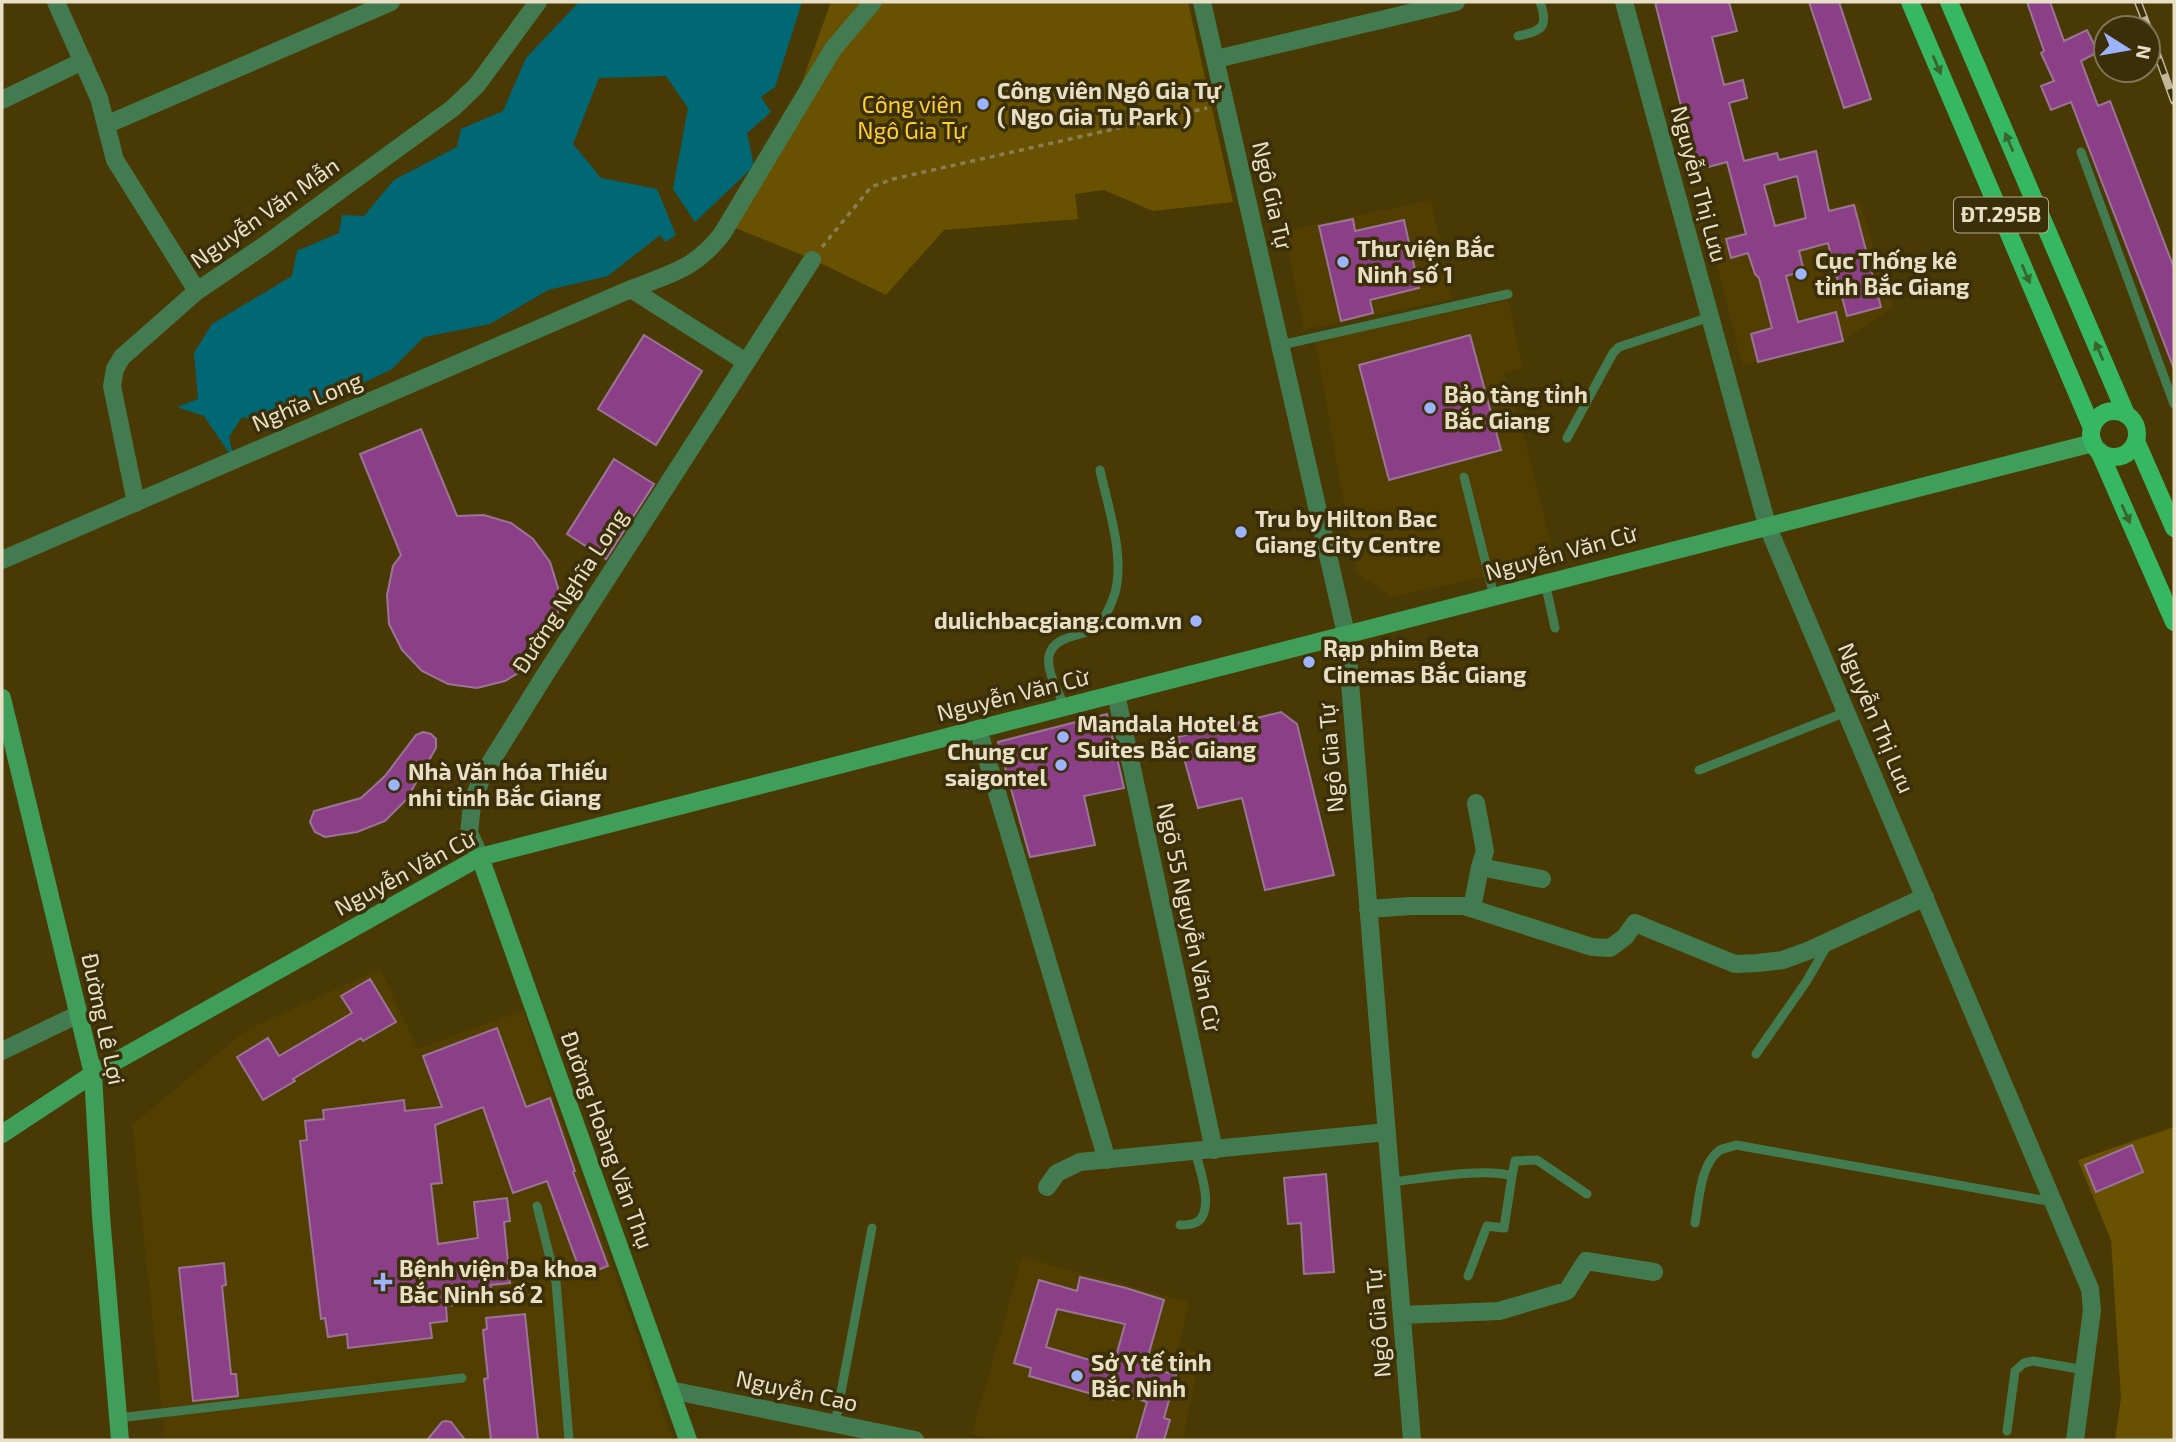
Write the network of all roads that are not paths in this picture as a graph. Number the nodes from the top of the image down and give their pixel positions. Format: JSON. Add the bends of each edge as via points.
{"nodes":[{"id":1,"x":56,"y":2,"type":"edge"},
{"id":2,"x":391,"y":2,"type":"edge"},
{"id":3,"x":538,"y":2,"type":"edge"},
{"id":4,"x":873,"y":2,"type":"edge"},
{"id":5,"x":1202,"y":2,"type":"edge"},
{"id":6,"x":1456,"y":2,"type":"edge"},
{"id":7,"x":1540,"y":2,"type":"edge"},
{"id":8,"x":1624,"y":2,"type":"edge"},
{"id":9,"x":1910,"y":2,"type":"edge"},
{"id":10,"x":1949,"y":2,"type":"edge"},
{"id":11,"x":1518,"y":36,"type":"dead end"},
{"id":12,"x":1216,"y":58,"type":"junction"},
{"id":13,"x":83,"y":61,"type":"junction"},
{"id":14,"x":2,"y":100,"type":"edge"},
{"id":15,"x":108,"y":124,"type":"junction"},
{"id":16,"x":2081,"y":152,"type":"dead end"},
{"id":17,"x":812,"y":260,"type":"road end"},
{"id":18,"x":631,"y":289,"type":"junction"},
{"id":19,"x":197,"y":290,"type":"junction"},
{"id":20,"x":1508,"y":294,"type":"dead end"},
{"id":21,"x":1710,"y":317,"type":"junction"},
{"id":22,"x":1281,"y":345,"type":"junction"},
{"id":23,"x":746,"y":362,"type":"junction"},
{"id":24,"x":2174,"y":404,"type":"edge"},
{"id":25,"x":2126,"y":414,"type":"junction"},
{"id":26,"x":1567,"y":438,"type":"dead end"},
{"id":27,"x":2094,"y":441,"type":"junction"},
{"id":28,"x":2136,"y":441,"type":"junction"},
{"id":29,"x":1100,"y":470,"type":"dead end"},
{"id":30,"x":1464,"y":477,"type":"dead end"},
{"id":31,"x":136,"y":502,"type":"junction"},
{"id":32,"x":1767,"y":525,"type":"junction"},
{"id":33,"x":2174,"y":528,"type":"edge"},
{"id":34,"x":2,"y":560,"type":"edge"},
{"id":35,"x":1545,"y":582,"type":"junction"},
{"id":36,"x":1494,"y":596,"type":"junction"},
{"id":37,"x":2174,"y":622,"type":"edge"},
{"id":38,"x":1555,"y":628,"type":"dead end"},
{"id":39,"x":1346,"y":634,"type":"junction"},
{"id":40,"x":1116,"y":694,"type":"junction"},
{"id":41,"x":2,"y":698,"type":"edge"},
{"id":42,"x":1065,"y":707,"type":"junction"},
{"id":43,"x":1846,"y":712,"type":"junction"},
{"id":44,"x":978,"y":729,"type":"junction"},
{"id":45,"x":1699,"y":770,"type":"dead end"},
{"id":46,"x":1476,"y":803,"type":"dead end"},
{"id":47,"x":480,"y":857,"type":"junction"},
{"id":48,"x":1480,"y":867,"type":"junction"},
{"id":49,"x":1542,"y":879,"type":"dead end"},
{"id":50,"x":1925,"y":897,"type":"junction"},
{"id":51,"x":1472,"y":908,"type":"junction"},
{"id":52,"x":1368,"y":909,"type":"junction"},
{"id":53,"x":1830,"y":942,"type":"junction"},
{"id":54,"x":79,"y":1014,"type":"junction"},
{"id":55,"x":2,"y":1051,"type":"edge"},
{"id":56,"x":1756,"y":1054,"type":"dead end"},
{"id":57,"x":93,"y":1074,"type":"junction"},
{"id":58,"x":1387,"y":1132,"type":"junction"},
{"id":59,"x":2,"y":1134,"type":"edge"},
{"id":60,"x":1214,"y":1150,"type":"junction"},
{"id":61,"x":1195,"y":1152,"type":"junction"},
{"id":62,"x":1107,"y":1160,"type":"junction"},
{"id":63,"x":1512,"y":1176,"type":"junction"},
{"id":64,"x":1391,"y":1182,"type":"junction"},
{"id":65,"x":1047,"y":1187,"type":"dead end"},
{"id":66,"x":1587,"y":1194,"type":"dead end"},
{"id":67,"x":2055,"y":1203,"type":"junction"},
{"id":68,"x":537,"y":1206,"type":"dead end"},
{"id":69,"x":1695,"y":1223,"type":"dead end"},
{"id":70,"x":1180,"y":1225,"type":"dead end"},
{"id":71,"x":872,"y":1228,"type":"dead end"},
{"id":72,"x":1654,"y":1272,"type":"dead end"},
{"id":73,"x":1468,"y":1276,"type":"dead end"},
{"id":74,"x":1402,"y":1315,"type":"junction"},
{"id":75,"x":2085,"y":1370,"type":"junction"},
{"id":76,"x":462,"y":1378,"type":"dead end"},
{"id":77,"x":670,"y":1390,"type":"junction"},
{"id":78,"x":118,"y":1418,"type":"junction"},
{"id":79,"x":845,"y":1431,"type":"edge"},
{"id":80,"x":2007,"y":1431,"type":"dead end"},
{"id":81,"x":120,"y":1440,"type":"edge"},
{"id":82,"x":569,"y":1440,"type":"edge"},
{"id":83,"x":688,"y":1440,"type":"edge"},
{"id":84,"x":915,"y":1440,"type":"edge"},
{"id":85,"x":1412,"y":1440,"type":"edge"},
{"id":86,"x":2076,"y":1440,"type":"edge"}],
"edges":[{"from":1,"to":13,"type":"street"},
{"from":2,"to":15,"type":"street"},
{"from":3,"to":19,"type":"street","name":"Nguyễn Văn Mẫn","via":[[477,85],[453,108]]},
{"from":4,"to":18,"type":"street","via":[[833,49],[708,252],[682,270]]},
{"from":5,"to":12,"type":"street","name":"Ngô Gia Tự"},
{"from":6,"to":12,"type":"street"},
{"from":7,"to":11,"type":"lane","via":[[1546,18],[1542,27]]},
{"from":8,"to":21,"type":"street","name":"Nguyễn Thị Lưu"},
{"from":9,"to":27,"type":"main road","number":"ĐT.295B","one_way":true},
{"from":25,"to":10,"type":"main road","number":"ĐT.295B","one_way":true},
{"from":12,"to":22,"type":"street","name":"Ngô Gia Tự"},
{"from":13,"to":14,"type":"street"},
{"from":13,"to":15,"type":"street"},
{"from":15,"to":19,"type":"street","via":[[110,144],[121,170]]},
{"from":16,"to":24,"type":"lane"},
{"from":17,"to":23,"type":"street","name":"Đường Nghĩa Long"},
{"from":18,"to":23,"type":"street"},
{"from":18,"to":31,"type":"street","name":"Nghĩa Long"},
{"from":19,"to":31,"type":"street","name":"Nguyễn Văn Mẫn","via":[[122,357],[115,369],[113,396]]},
{"from":20,"to":22,"type":"lane"},
{"from":21,"to":26,"type":"lane","via":[[1619,347]]},
{"from":21,"to":32,"type":"street","name":"Nguyễn Thị Lưu"},
{"from":22,"to":39,"type":"street","name":"Ngô Gia Tự"},
{"from":23,"to":47,"type":"street","name":"Đường Nghĩa Long","via":[[482,776],[472,805],[470,833]]},
{"from":25,"to":27,"type":"main road","via":[[2112,411],[2099,416]]},
{"from":25,"to":28,"type":"main road","number":"ĐT.295B","via":[[2136,426]]},
{"from":27,"to":28,"type":"main road","via":[[2113,457],[2133,448]]},
{"from":27,"to":32,"type":"street","name":"Nguyễn Văn Cừ"},
{"from":27,"to":37,"type":"main road","number":"ĐT.295B","one_way":true},
{"from":28,"to":33,"type":"main road","number":"ĐT.295B"},
{"from":29,"to":42,"type":"lane","via":[[1117,554],[1116,584],[1108,611],[1095,628],[1052,648],[1049,665]]},
{"from":30,"to":36,"type":"lane"},
{"from":31,"to":34,"type":"street","name":"Nghĩa Long"},
{"from":32,"to":35,"type":"street","name":"Nguyễn Văn Cừ"},
{"from":32,"to":43,"type":"street","name":"Nguyễn Thị Lưu"},
{"from":35,"to":36,"type":"street","name":"Nguyễn Văn Cừ"},
{"from":35,"to":38,"type":"lane"},
{"from":36,"to":39,"type":"street","name":"Nguyễn Văn Cừ"},
{"from":39,"to":40,"type":"street","name":"Nguyễn Văn Cừ"},
{"from":39,"to":52,"type":"street","name":"Ngô Gia Tự"},
{"from":40,"to":42,"type":"street","name":"Nguyễn Văn Cừ"},
{"from":40,"to":60,"type":"street","name":"Ngõ 55 Nguyễn Văn Cừ"},
{"from":41,"to":54,"type":"street","name":"Đường Lê Lợi"},
{"from":42,"to":44,"type":"street","name":"Nguyễn Văn Cừ"},
{"from":43,"to":45,"type":"lane"},
{"from":43,"to":50,"type":"street","name":"Nguyễn Thị Lưu"},
{"from":44,"to":47,"type":"street","name":"Nguyễn Văn Cừ"},
{"from":44,"to":62,"type":"street"},
{"from":46,"to":48,"type":"street","via":[[1485,851]]},
{"from":47,"to":57,"type":"street","name":"Nguyễn Văn Cừ"},
{"from":47,"to":77,"type":"street","name":"Đường Hoàng Văn Thụ"},
{"from":48,"to":49,"type":"street"},
{"from":48,"to":51,"type":"street"},
{"from":50,"to":53,"type":"street"},
{"from":50,"to":67,"type":"street","name":"Nguyễn Thị Lưu"},
{"from":51,"to":52,"type":"street"},
{"from":51,"to":53,"type":"street","via":[[1592,947],[1610,948],[1635,923],[1735,964],[1783,960]]},
{"from":52,"to":58,"type":"street","name":"Ngô Gia Tự"},
{"from":53,"to":56,"type":"lane"},
{"from":54,"to":55,"type":"street"},
{"from":54,"to":57,"type":"street","name":"Đường Lê Lợi"},
{"from":57,"to":59,"type":"street","name":"Nguyễn Văn Cừ"},
{"from":57,"to":78,"type":"street","name":"Đường Lê Lợi"},
{"from":58,"to":60,"type":"street"},
{"from":58,"to":64,"type":"street","name":"Ngô Gia Tự"},
{"from":60,"to":61,"type":"street"},
{"from":61,"to":62,"type":"street"},
{"from":61,"to":70,"type":"lane","via":[[1206,1203],[1195,1223]]},
{"from":62,"to":65,"type":"street","via":[[1070,1166],[1057,1173]]},
{"from":63,"to":64,"type":"lane","via":[[1467,1174]]},
{"from":63,"to":66,"type":"lane","via":[[1515,1161],[1537,1160]]},
{"from":63,"to":73,"type":"lane","via":[[1504,1228],[1487,1226]]},
{"from":64,"to":74,"type":"street","name":"Ngô Gia Tự"},
{"from":67,"to":69,"type":"lane","via":[[1736,1145],[1721,1150],[1710,1161]]},
{"from":67,"to":75,"type":"street","name":"Nguyễn Thị Lưu","via":[[2090,1289]]},
{"from":68,"to":82,"type":"lane","via":[[556,1282]]},
{"from":71,"to":79,"type":"lane"},
{"from":72,"to":74,"type":"street","via":[[1586,1261],[1567,1291],[1499,1311]]},
{"from":74,"to":85,"type":"street","name":"Ngô Gia Tự"},
{"from":75,"to":80,"type":"lane","via":[[2024,1363],[2015,1371]]},
{"from":75,"to":86,"type":"street","name":"Nguyễn Thị Lưu"},
{"from":76,"to":78,"type":"lane"},
{"from":77,"to":79,"type":"street","name":"Nguyễn Cao"},
{"from":77,"to":83,"type":"street","name":"Đường Hoàng Văn Thụ"},
{"from":78,"to":81,"type":"street","name":"Đường Lê Lợi"},
{"from":79,"to":84,"type":"street","name":"Nguyễn Cao"}]}
